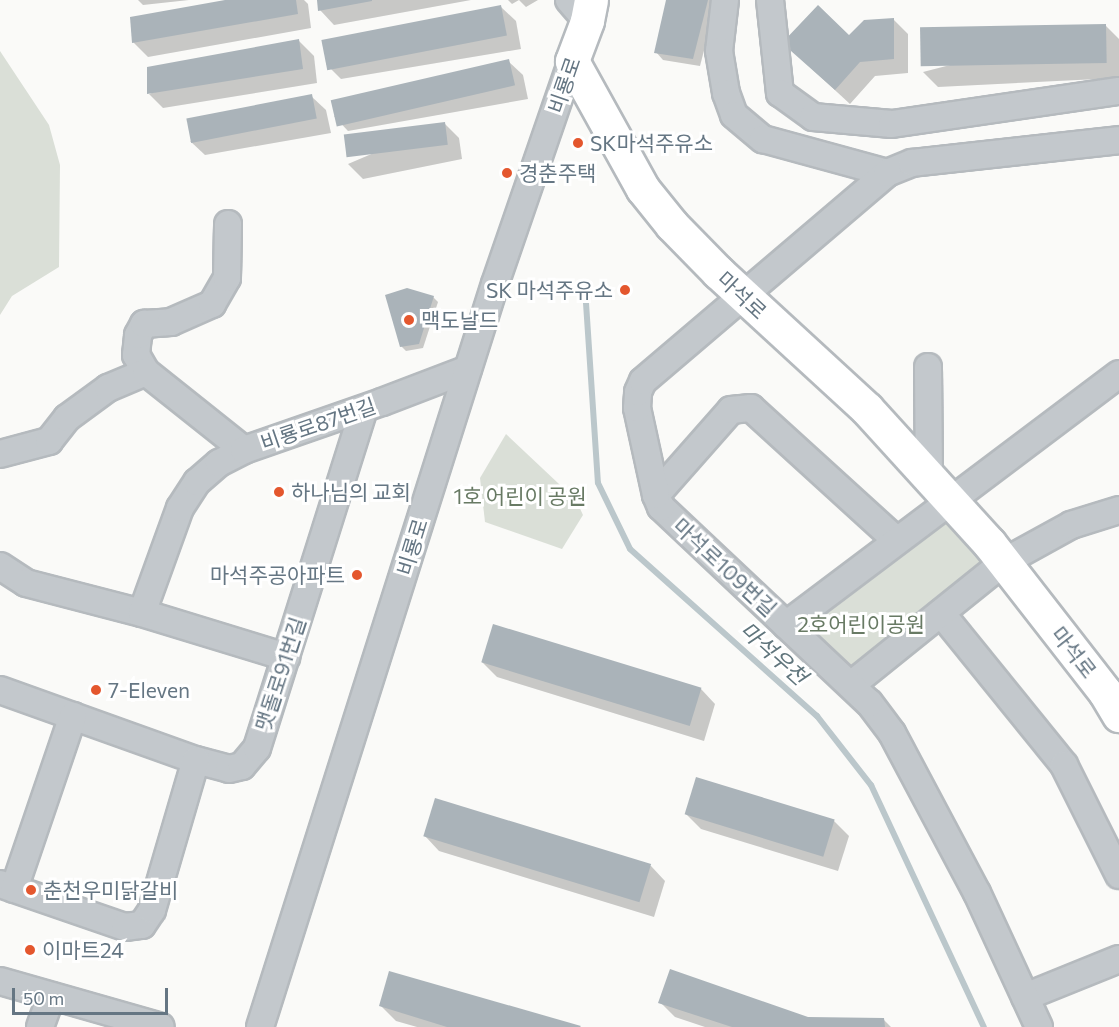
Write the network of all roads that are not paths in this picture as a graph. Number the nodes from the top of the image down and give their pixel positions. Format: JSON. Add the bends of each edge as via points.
{"nodes":[{"id":1,"x":725,"y":0,"type":"edge"},
{"id":2,"x":770,"y":0,"type":"edge"},
{"id":3,"x":582,"y":7,"type":"edge"},
{"id":4,"x":572,"y":61,"type":"junction"},
{"id":5,"x":1119,"y":91,"type":"edge"},
{"id":6,"x":1119,"y":140,"type":"edge"},
{"id":7,"x":887,"y":173,"type":"junction"},
{"id":8,"x":228,"y":224,"type":"dead end"},
{"id":9,"x":742,"y":295,"type":"junction"},
{"id":10,"x":928,"y":367,"type":"dead end"},
{"id":11,"x":468,"y":369,"type":"junction"},
{"id":12,"x":146,"y":372,"type":"junction"},
{"id":13,"x":1119,"y":374,"type":"edge"},
{"id":14,"x":364,"y":409,"type":"junction"},
{"id":15,"x":244,"y":450,"type":"junction"},
{"id":16,"x":0,"y":454,"type":"edge"},
{"id":17,"x":939,"y":489,"type":"junction"},
{"id":18,"x":656,"y":495,"type":"junction"},
{"id":19,"x":1119,"y":510,"type":"edge"},
{"id":20,"x":897,"y":541,"type":"junction"},
{"id":21,"x":1004,"y":562,"type":"junction"},
{"id":22,"x":0,"y":566,"type":"edge"},
{"id":23,"x":142,"y":613,"type":"junction"},
{"id":24,"x":941,"y":613,"type":"junction"},
{"id":25,"x":786,"y":625,"type":"junction"},
{"id":26,"x":286,"y":657,"type":"junction"},
{"id":27,"x":850,"y":685,"type":"junction"},
{"id":28,"x":0,"y":690,"type":"edge"},
{"id":29,"x":1119,"y":715,"type":"edge"},
{"id":30,"x":73,"y":716,"type":"junction"},
{"id":31,"x":196,"y":760,"type":"junction"},
{"id":32,"x":1111,"y":837,"type":"edge"},
{"id":33,"x":1119,"y":875,"type":"edge"},
{"id":34,"x":7,"y":886,"type":"edge"},
{"id":35,"x":1119,"y":959,"type":"edge"},
{"id":36,"x":0,"y":981,"type":"edge"},
{"id":37,"x":51,"y":996,"type":"junction"},
{"id":38,"x":1025,"y":997,"type":"junction"},
{"id":39,"x":40,"y":1027,"type":"edge"},
{"id":40,"x":161,"y":1027,"type":"edge"},
{"id":41,"x":260,"y":1027,"type":"edge"},
{"id":42,"x":1040,"y":1027,"type":"edge"}],
"edges":[{"from":1,"to":7,"type":"street","via":[[719,51],[734,115],[763,139]]},
{"from":2,"to":5,"type":"street","via":[[780,93],[813,117],[892,124]]},
{"from":3,"to":4,"type":"main road","name":"비룡로"},
{"from":4,"to":9,"type":"main road","name":"마석로","via":[[643,189],[672,225]]},
{"from":4,"to":11,"type":"street","name":"비룡로"},
{"from":6,"to":7,"type":"street","name":"마석로109번길","via":[[912,163]]},
{"from":7,"to":9,"type":"street","name":"마석로109번길"},
{"from":8,"to":12,"type":"street","via":[[227,278],[212,303],[171,322],[144,324],[138,335],[136,355]]},
{"from":9,"to":17,"type":"main road","name":"마석로","via":[[867,409]]},
{"from":9,"to":18,"type":"street","name":"마석로109번길","via":[[643,381],[638,392],[637,408]]},
{"from":10,"to":17,"type":"street"},
{"from":11,"to":14,"type":"street","name":"비룡로87번길"},
{"from":11,"to":41,"type":"street","name":"비룡로"},
{"from":12,"to":15,"type":"street","name":"비룡로87번길"},
{"from":12,"to":16,"type":"street","via":[[108,388],[67,418],[49,441]]},
{"from":13,"to":17,"type":"street"},
{"from":14,"to":15,"type":"street","name":"비룡로87번길"},
{"from":14,"to":26,"type":"street","name":"맷돌로91번길"},
{"from":15,"to":23,"type":"street","via":[[219,463],[197,482],[180,508]]},
{"from":17,"to":20,"type":"street"},
{"from":17,"to":21,"type":"main road","name":"마석로"},
{"from":18,"to":20,"type":"street","via":[[731,410],[751,408]]},
{"from":18,"to":25,"type":"street","name":"마석로109번길","via":[[661,507]]},
{"from":19,"to":21,"type":"street","via":[[1071,525]]},
{"from":20,"to":25,"type":"street"},
{"from":21,"to":24,"type":"street"},
{"from":21,"to":29,"type":"main road","name":"마석로"},
{"from":22,"to":23,"type":"street","via":[[26,583]]},
{"from":23,"to":26,"type":"street"},
{"from":24,"to":27,"type":"street"},
{"from":24,"to":32,"type":"street","via":[[1064,765]]},
{"from":25,"to":27,"type":"street","name":"마석로109번길"},
{"from":26,"to":31,"type":"street","name":"맷돌로91번길","via":[[257,748],[242,766],[229,769]]},
{"from":27,"to":38,"type":"street","name":"마석로109번길","via":[[892,733],[977,893]]},
{"from":28,"to":30,"type":"street","name":"맷돌로91번길"},
{"from":30,"to":31,"type":"street","name":"맷돌로91번길"},
{"from":30,"to":34,"type":"street"},
{"from":31,"to":34,"type":"street","via":[[152,910],[142,925],[125,927]]},
{"from":32,"to":33,"type":"street"},
{"from":35,"to":38,"type":"street"},
{"from":36,"to":37,"type":"street"},
{"from":37,"to":39,"type":"street"},
{"from":37,"to":40,"type":"street"},
{"from":38,"to":42,"type":"street","name":"마석로109번길"}]}
